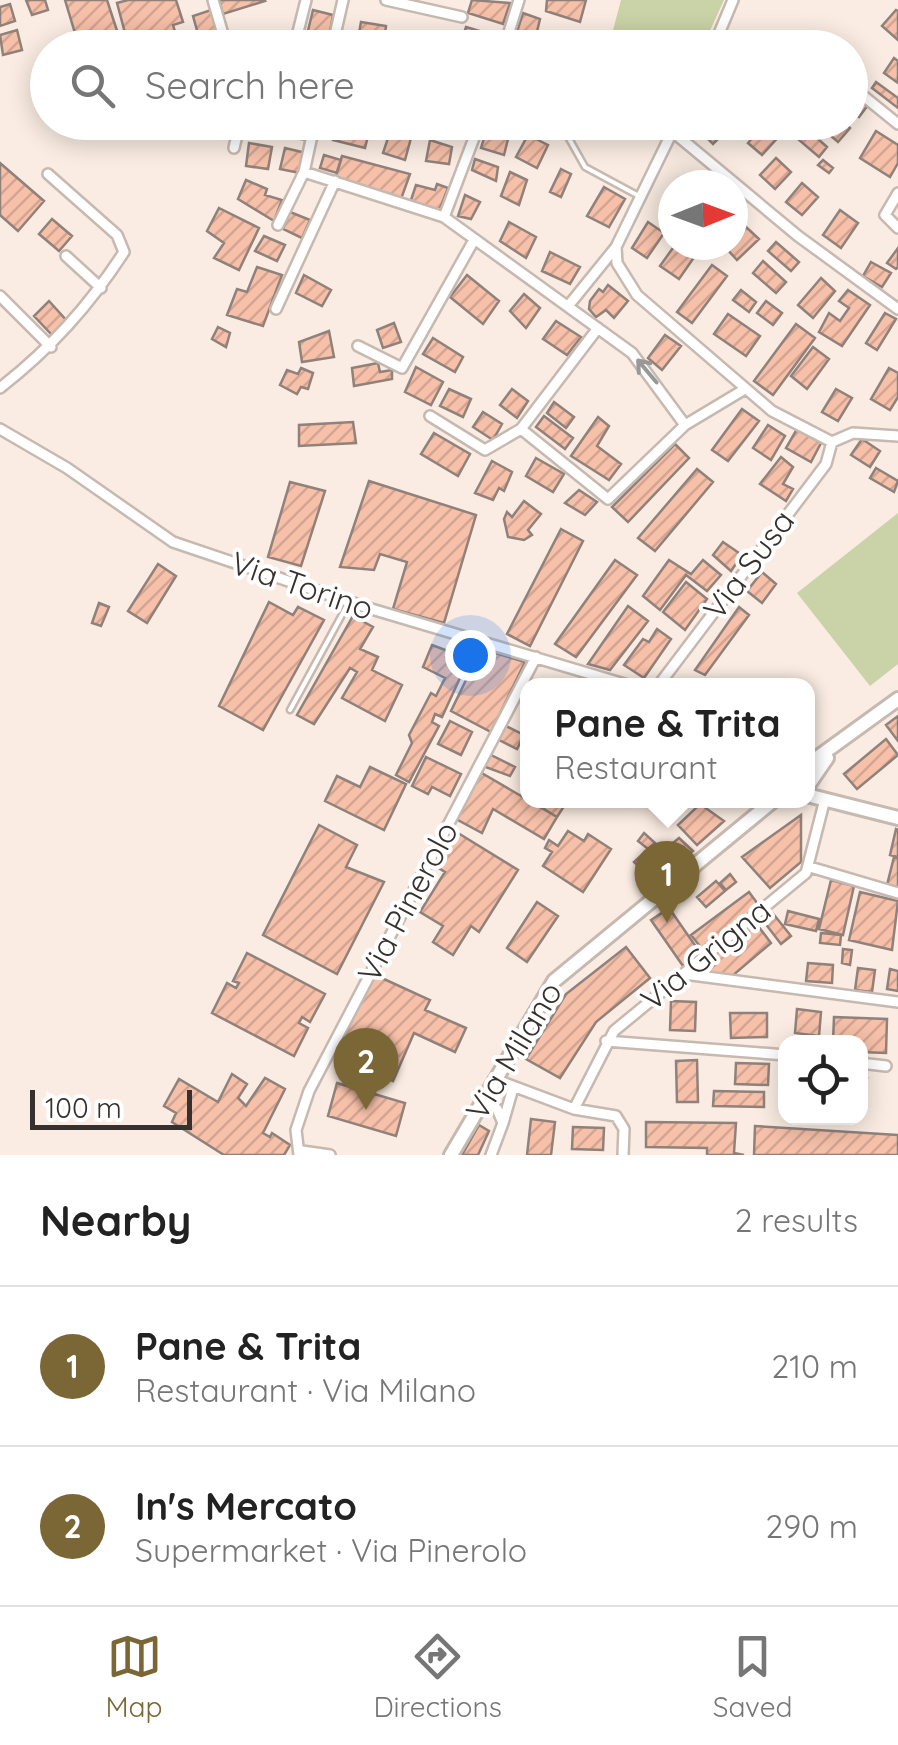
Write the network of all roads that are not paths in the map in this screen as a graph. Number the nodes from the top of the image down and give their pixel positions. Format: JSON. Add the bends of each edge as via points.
{"nodes":[{"id":1,"x":213,"y":0,"type":"edge"},
{"id":2,"x":306,"y":0,"type":"edge"},
{"id":3,"x":343,"y":0,"type":"edge"},
{"id":4,"x":386,"y":0,"type":"edge"},
{"id":5,"x":519,"y":0,"type":"edge"},
{"id":6,"x":733,"y":0,"type":"edge"},
{"id":7,"x":462,"y":17,"type":"dead end"},
{"id":8,"x":222,"y":30,"type":"edge"},
{"id":9,"x":298,"y":30,"type":"edge"},
{"id":10,"x":336,"y":30,"type":"edge"},
{"id":11,"x":510,"y":30,"type":"edge"},
{"id":12,"x":720,"y":30,"type":"edge"},
{"id":13,"x":868,"y":100,"type":"edge"},
{"id":14,"x":898,"y":124,"type":"edge"},
{"id":15,"x":236,"y":140,"type":"edge"},
{"id":16,"x":311,"y":140,"type":"edge"},
{"id":17,"x":473,"y":140,"type":"edge"},
{"id":18,"x":569,"y":140,"type":"edge"},
{"id":19,"x":669,"y":140,"type":"edge"},
{"id":20,"x":690,"y":140,"type":"edge"},
{"id":21,"x":234,"y":148,"type":"dead end"},
{"id":22,"x":304,"y":172,"type":"junction"},
{"id":23,"x":48,"y":174,"type":"dead end"},
{"id":24,"x":335,"y":181,"type":"junction"},
{"id":25,"x":898,"y":194,"type":"edge"},
{"id":26,"x":641,"y":197,"type":"junction"},
{"id":27,"x":444,"y":217,"type":"junction"},
{"id":28,"x":278,"y":226,"type":"dead end"},
{"id":29,"x":898,"y":228,"type":"edge"},
{"id":30,"x":474,"y":240,"type":"junction"},
{"id":31,"x":616,"y":247,"type":"junction"},
{"id":32,"x":66,"y":256,"type":"dead end"},
{"id":33,"x":101,"y":288,"type":"junction"},
{"id":34,"x":0,"y":296,"type":"edge"},
{"id":35,"x":569,"y":305,"type":"junction"},
{"id":36,"x":898,"y":309,"type":"edge"},
{"id":37,"x":276,"y":310,"type":"dead end"},
{"id":38,"x":598,"y":328,"type":"junction"},
{"id":39,"x":358,"y":346,"type":"dead end"},
{"id":40,"x":51,"y":347,"type":"junction"},
{"id":41,"x":0,"y":388,"type":"edge"},
{"id":42,"x":745,"y":389,"type":"junction"},
{"id":43,"x":430,"y":416,"type":"dead end"},
{"id":44,"x":686,"y":425,"type":"junction"},
{"id":45,"x":521,"y":429,"type":"junction"},
{"id":46,"x":0,"y":430,"type":"edge"},
{"id":47,"x":898,"y":436,"type":"edge"},
{"id":48,"x":832,"y":442,"type":"junction"},
{"id":49,"x":348,"y":602,"type":"junction"},
{"id":50,"x":536,"y":657,"type":"junction"},
{"id":51,"x":525,"y":678,"type":"edge"},
{"id":52,"x":604,"y":678,"type":"edge"},
{"id":53,"x":664,"y":678,"type":"edge"},
{"id":54,"x":520,"y":688,"type":"edge"},
{"id":55,"x":898,"y":699,"type":"edge"},
{"id":56,"x":290,"y":710,"type":"dead end"},
{"id":57,"x":815,"y":772,"type":"edge"},
{"id":58,"x":815,"y":788,"type":"edge"},
{"id":59,"x":825,"y":799,"type":"junction"},
{"id":60,"x":763,"y":808,"type":"edge"},
{"id":61,"x":898,"y":818,"type":"edge"},
{"id":62,"x":810,"y":868,"type":"junction"},
{"id":63,"x":898,"y":893,"type":"edge"},
{"id":64,"x":684,"y":974,"type":"junction"},
{"id":65,"x":898,"y":1002,"type":"edge"},
{"id":66,"x":606,"y":1042,"type":"junction"},
{"id":67,"x":778,"y":1054,"type":"edge"},
{"id":68,"x":868,"y":1064,"type":"edge"},
{"id":69,"x":886,"y":1066,"type":"dead end"},
{"id":70,"x":494,"y":1079,"type":"junction"},
{"id":71,"x":514,"y":1088,"type":"junction"},
{"id":72,"x":484,"y":1099,"type":"junction"},
{"id":73,"x":574,"y":1109,"type":"junction"},
{"id":74,"x":503,"y":1123,"type":"junction"},
{"id":75,"x":300,"y":1153,"type":"edge"},
{"id":76,"x":330,"y":1155,"type":"edge"},
{"id":77,"x":451,"y":1155,"type":"edge"},
{"id":78,"x":491,"y":1155,"type":"edge"},
{"id":79,"x":623,"y":1155,"type":"edge"}],
"edges":[{"from":1,"to":8,"type":"street"},
{"from":2,"to":9,"type":"street"},
{"from":3,"to":10,"type":"street"},
{"from":4,"to":7,"type":"street"},
{"from":5,"to":11,"type":"street"},
{"from":6,"to":12,"type":"street"},
{"from":13,"to":14,"type":"street"},
{"from":15,"to":21,"type":"street"},
{"from":16,"to":22,"type":"street"},
{"from":17,"to":27,"type":"street"},
{"from":18,"to":26,"type":"lane","via":[[585,168]]},
{"from":19,"to":26,"type":"street"},
{"from":20,"to":36,"type":"street","via":[[798,236]]},
{"from":22,"to":24,"type":"street"},
{"from":22,"to":28,"type":"street"},
{"from":23,"to":33,"type":"street","via":[[118,236],[124,252]]},
{"from":24,"to":27,"type":"street"},
{"from":24,"to":37,"type":"street"},
{"from":25,"to":29,"type":"street","via":[[886,215]]},
{"from":26,"to":31,"type":"street"},
{"from":27,"to":30,"type":"street"},
{"from":30,"to":35,"type":"street"},
{"from":30,"to":39,"type":"street","via":[[402,368]]},
{"from":31,"to":35,"type":"street"},
{"from":31,"to":42,"type":"street","via":[[617,264],[638,295]]},
{"from":32,"to":33,"type":"street"},
{"from":33,"to":40,"type":"street"},
{"from":34,"to":40,"type":"street"},
{"from":35,"to":38,"type":"street"},
{"from":44,"to":38,"type":"street","one_way":true,"via":[[632,353]]},
{"from":38,"to":45,"type":"street"},
{"from":40,"to":41,"type":"street"},
{"from":42,"to":44,"type":"street"},
{"from":42,"to":48,"type":"street"},
{"from":43,"to":45,"type":"street","via":[[485,450]]},
{"from":44,"to":45,"type":"street","via":[[608,500]]},
{"from":46,"to":49,"type":"street","name":"Via Torino","via":[[173,542]]},
{"from":47,"to":48,"type":"street","via":[[853,433]]},
{"from":48,"to":53,"type":"street","name":"Via Susa","via":[[826,464]]},
{"from":49,"to":50,"type":"street","name":"Via Torino"},
{"from":49,"to":56,"type":"lane"},
{"from":50,"to":51,"type":"street","name":"Via Pinerolo"},
{"from":50,"to":52,"type":"street","name":"Via Torino"},
{"from":54,"to":75,"type":"street","name":"Via Pinerolo","via":[[309,1091],[296,1130]]},
{"from":55,"to":57,"type":"main road"},
{"from":58,"to":59,"type":"main road"},
{"from":59,"to":61,"type":"main road"},
{"from":59,"to":62,"type":"street"},
{"from":60,"to":70,"type":"main road","name":"Via Milano","via":[[562,973]]},
{"from":62,"to":63,"type":"street"},
{"from":62,"to":64,"type":"street","name":"Via Grigna"},
{"from":64,"to":65,"type":"street"},
{"from":64,"to":66,"type":"street","name":"Via Grigna"},
{"from":66,"to":67,"type":"street"},
{"from":66,"to":73,"type":"street","name":"Via Grigna"},
{"from":68,"to":69,"type":"street"},
{"from":70,"to":71,"type":"street"},
{"from":70,"to":72,"type":"main road","name":"Via Milano"},
{"from":71,"to":73,"type":"street"},
{"from":71,"to":74,"type":"street"},
{"from":72,"to":74,"type":"street"},
{"from":72,"to":77,"type":"main road","name":"Via Milano"},
{"from":73,"to":79,"type":"street","via":[[616,1116],[624,1129]]},
{"from":74,"to":78,"type":"street"},
{"from":75,"to":76,"type":"street","name":"Via Pinerolo"}]}
